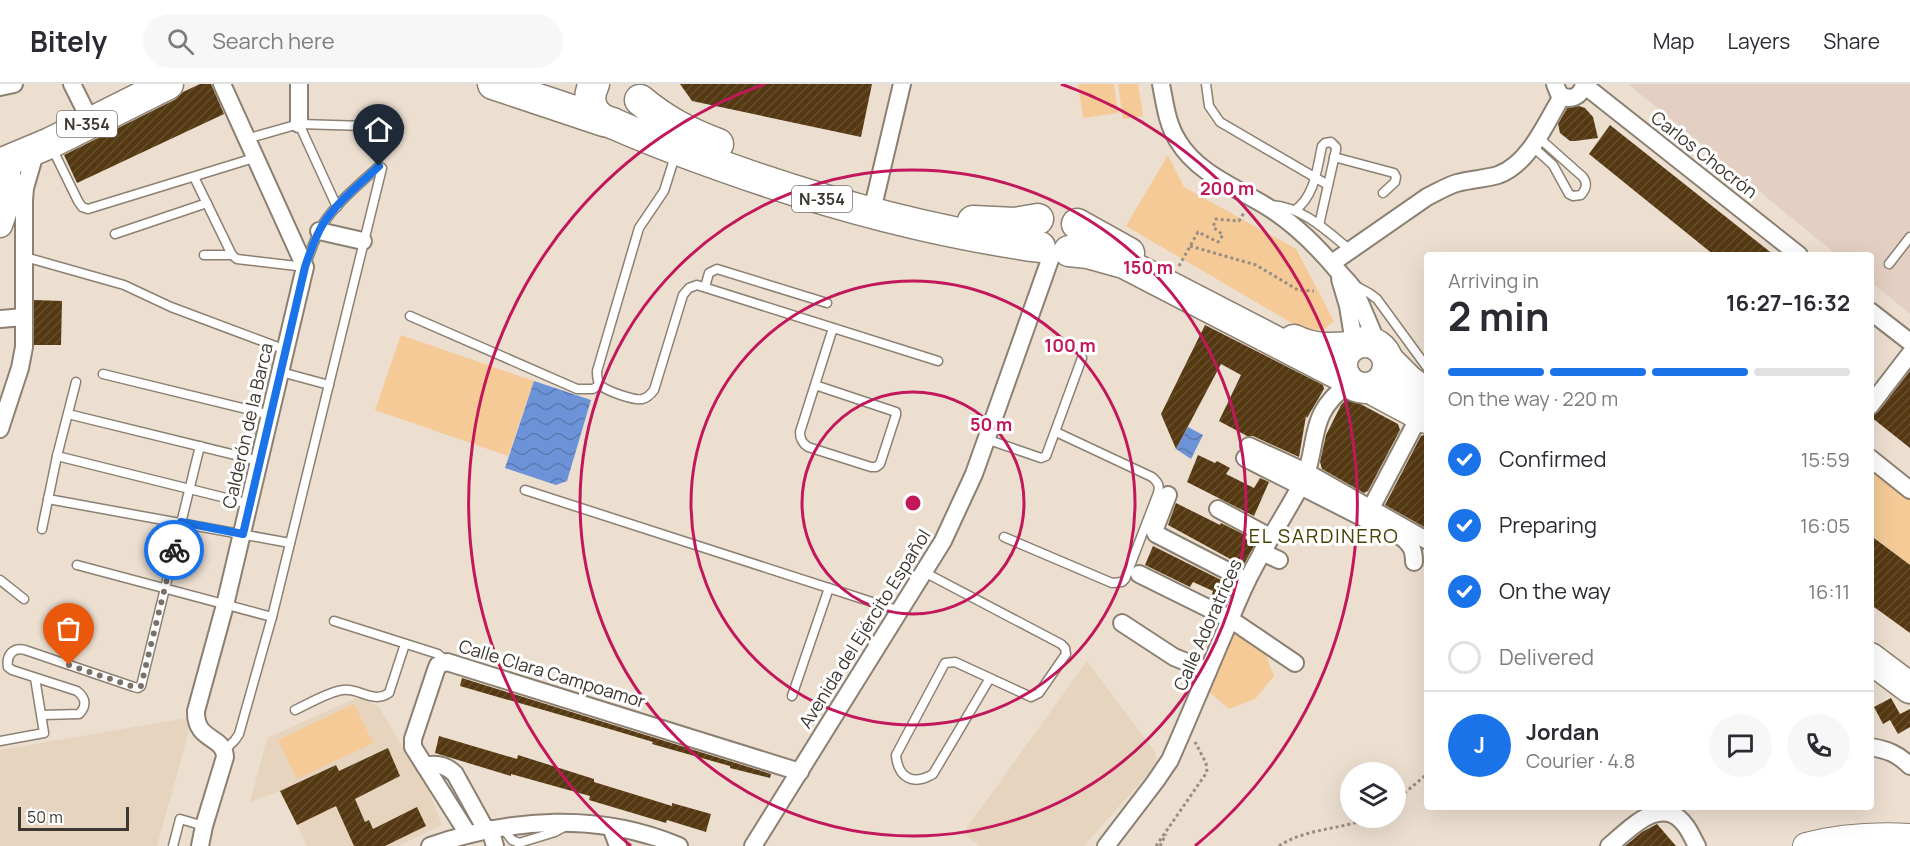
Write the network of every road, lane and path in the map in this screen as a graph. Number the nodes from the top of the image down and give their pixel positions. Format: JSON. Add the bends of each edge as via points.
{"nodes":[{"id":1,"x":14,"y":84,"type":"edge"},
{"id":2,"x":72,"y":84,"type":"edge"},
{"id":3,"x":168,"y":84,"type":"edge"},
{"id":4,"x":222,"y":84,"type":"edge"},
{"id":5,"x":299,"y":84,"type":"edge"},
{"id":6,"x":493,"y":84,"type":"edge"},
{"id":7,"x":902,"y":84,"type":"edge"},
{"id":8,"x":1161,"y":84,"type":"edge"},
{"id":9,"x":1206,"y":84,"type":"edge"},
{"id":10,"x":593,"y":85,"type":"edge"},
{"id":11,"x":1584,"y":85,"type":"edge"},
{"id":12,"x":0,"y":87,"type":"edge"},
{"id":13,"x":1559,"y":90,"type":"edge"},
{"id":14,"x":531,"y":91,"type":"edge"},
{"id":15,"x":638,"y":92,"type":"edge"},
{"id":16,"x":91,"y":122,"type":"junction"},
{"id":17,"x":608,"y":122,"type":"junction"},
{"id":18,"x":299,"y":124,"type":"junction"},
{"id":19,"x":399,"y":127,"type":"dead end"},
{"id":20,"x":246,"y":139,"type":"junction"},
{"id":21,"x":1535,"y":142,"type":"junction"},
{"id":22,"x":43,"y":146,"type":"junction"},
{"id":23,"x":678,"y":150,"type":"junction"},
{"id":24,"x":1334,"y":157,"type":"junction"},
{"id":25,"x":254,"y":158,"type":"junction"},
{"id":26,"x":2,"y":163,"type":"edge"},
{"id":27,"x":194,"y":177,"type":"junction"},
{"id":28,"x":1314,"y":177,"type":"junction"},
{"id":29,"x":1328,"y":185,"type":"junction"},
{"id":30,"x":1383,"y":193,"type":"dead end"},
{"id":31,"x":876,"y":198,"type":"junction"},
{"id":32,"x":1259,"y":202,"type":"junction"},
{"id":33,"x":207,"y":203,"type":"junction"},
{"id":34,"x":337,"y":207,"type":"junction"},
{"id":35,"x":1295,"y":210,"type":"junction"},
{"id":36,"x":0,"y":225,"type":"edge"},
{"id":37,"x":1319,"y":225,"type":"junction"},
{"id":38,"x":319,"y":231,"type":"junction"},
{"id":39,"x":115,"y":234,"type":"dead end"},
{"id":40,"x":1910,"y":237,"type":"edge"},
{"id":41,"x":1055,"y":239,"type":"junction"},
{"id":42,"x":363,"y":241,"type":"junction"},
{"id":43,"x":1190,"y":246,"type":"junction"},
{"id":44,"x":1350,"y":250,"type":"junction"},
{"id":45,"x":1795,"y":252,"type":"edge"},
{"id":46,"x":204,"y":255,"type":"dead end"},
{"id":47,"x":232,"y":255,"type":"junction"},
{"id":48,"x":25,"y":256,"type":"junction"},
{"id":49,"x":1889,"y":264,"type":"dead end"},
{"id":50,"x":1334,"y":266,"type":"junction"},
{"id":51,"x":305,"y":267,"type":"junction"},
{"id":52,"x":1174,"y":277,"type":"junction"},
{"id":53,"x":1350,"y":283,"type":"junction"},
{"id":54,"x":705,"y":287,"type":"junction"},
{"id":55,"x":1314,"y":291,"type":"dead end"},
{"id":56,"x":827,"y":303,"type":"dead end"},
{"id":57,"x":1874,"y":314,"type":"edge"},
{"id":58,"x":410,"y":316,"type":"dead end"},
{"id":59,"x":24,"y":317,"type":"junction"},
{"id":60,"x":0,"y":319,"type":"edge"},
{"id":61,"x":833,"y":328,"type":"junction"},
{"id":62,"x":1910,"y":342,"type":"edge"},
{"id":63,"x":1368,"y":349,"type":"junction"},
{"id":64,"x":286,"y":350,"type":"junction"},
{"id":65,"x":1910,"y":354,"type":"edge"},
{"id":66,"x":1082,"y":358,"type":"dead end"},
{"id":67,"x":938,"y":361,"type":"dead end"},
{"id":68,"x":1424,"y":363,"type":"edge"},
{"id":69,"x":281,"y":372,"type":"junction"},
{"id":70,"x":103,"y":374,"type":"dead end"},
{"id":71,"x":76,"y":382,"type":"dead end"},
{"id":72,"x":1355,"y":383,"type":"junction"},
{"id":73,"x":329,"y":385,"type":"junction"},
{"id":74,"x":600,"y":385,"type":"junction"},
{"id":75,"x":815,"y":385,"type":"junction"},
{"id":76,"x":1874,"y":397,"type":"edge"},
{"id":77,"x":1424,"y":409,"type":"edge"},
{"id":78,"x":68,"y":414,"type":"junction"},
{"id":79,"x":271,"y":415,"type":"junction"},
{"id":80,"x":0,"y":429,"type":"edge"},
{"id":81,"x":1056,"y":432,"type":"junction"},
{"id":82,"x":986,"y":440,"type":"junction"},
{"id":83,"x":200,"y":446,"type":"junction"},
{"id":84,"x":1247,"y":452,"type":"dead end"},
{"id":85,"x":57,"y":456,"type":"junction"},
{"id":86,"x":260,"y":461,"type":"junction"},
{"id":87,"x":1874,"y":461,"type":"edge"},
{"id":88,"x":1303,"y":479,"type":"junction"},
{"id":89,"x":189,"y":489,"type":"junction"},
{"id":90,"x":525,"y":490,"type":"dead end"},
{"id":91,"x":1910,"y":490,"type":"edge"},
{"id":92,"x":1168,"y":495,"type":"dead end"},
{"id":93,"x":48,"y":499,"type":"junction"},
{"id":94,"x":250,"y":504,"type":"junction"},
{"id":95,"x":1371,"y":508,"type":"junction"},
{"id":96,"x":1218,"y":509,"type":"dead end"},
{"id":97,"x":181,"y":522,"type":"junction"},
{"id":98,"x":42,"y":529,"type":"dead end"},
{"id":99,"x":243,"y":534,"type":"junction"},
{"id":100,"x":1004,"y":537,"type":"dead end"},
{"id":101,"x":1424,"y":539,"type":"edge"},
{"id":102,"x":290,"y":543,"type":"junction"},
{"id":103,"x":1266,"y":544,"type":"junction"},
{"id":104,"x":1279,"y":560,"type":"dead end"},
{"id":105,"x":1414,"y":562,"type":"dead end"},
{"id":106,"x":77,"y":565,"type":"dead end"},
{"id":107,"x":924,"y":572,"type":"junction"},
{"id":108,"x":1139,"y":574,"type":"dead end"},
{"id":109,"x":0,"y":580,"type":"edge"},
{"id":110,"x":1247,"y":581,"type":"junction"},
{"id":111,"x":829,"y":588,"type":"junction"},
{"id":112,"x":165,"y":589,"type":"junction"},
{"id":113,"x":24,"y":599,"type":"dead end"},
{"id":114,"x":225,"y":605,"type":"junction"},
{"id":115,"x":900,"y":611,"type":"junction"},
{"id":116,"x":272,"y":617,"type":"junction"},
{"id":117,"x":1230,"y":620,"type":"junction"},
{"id":118,"x":334,"y":621,"type":"dead end"},
{"id":119,"x":1122,"y":623,"type":"dead end"},
{"id":120,"x":1874,"y":642,"type":"edge"},
{"id":121,"x":405,"y":644,"type":"junction"},
{"id":122,"x":1874,"y":661,"type":"edge"},
{"id":123,"x":447,"y":662,"type":"junction"},
{"id":124,"x":1295,"y":663,"type":"dead end"},
{"id":125,"x":1910,"y":669,"type":"edge"},
{"id":126,"x":1208,"y":672,"type":"junction"},
{"id":127,"x":35,"y":678,"type":"junction"},
{"id":128,"x":990,"y":678,"type":"junction"},
{"id":129,"x":1910,"y":688,"type":"edge"},
{"id":130,"x":792,"y":696,"type":"dead end"},
{"id":131,"x":295,"y":710,"type":"dead end"},
{"id":132,"x":42,"y":715,"type":"junction"},
{"id":133,"x":1191,"y":734,"type":"dead end"},
{"id":134,"x":0,"y":741,"type":"edge"},
{"id":135,"x":1874,"y":747,"type":"edge"},
{"id":136,"x":225,"y":750,"type":"junction"},
{"id":137,"x":1910,"y":765,"type":"edge"},
{"id":138,"x":425,"y":766,"type":"junction"},
{"id":139,"x":800,"y":772,"type":"junction"},
{"id":140,"x":1424,"y":777,"type":"edge"},
{"id":141,"x":1406,"y":792,"type":"edge"},
{"id":142,"x":204,"y":826,"type":"junction"},
{"id":143,"x":1340,"y":826,"type":"edge"},
{"id":144,"x":611,"y":827,"type":"junction"},
{"id":145,"x":492,"y":829,"type":"junction"},
{"id":146,"x":468,"y":834,"type":"junction"},
{"id":147,"x":645,"y":840,"type":"edge"},
{"id":148,"x":1906,"y":840,"type":"edge"},
{"id":149,"x":757,"y":845,"type":"edge"},
{"id":150,"x":172,"y":846,"type":"edge"},
{"id":151,"x":200,"y":846,"type":"edge"},
{"id":152,"x":430,"y":846,"type":"edge"},
{"id":153,"x":495,"y":846,"type":"edge"},
{"id":154,"x":618,"y":846,"type":"edge"},
{"id":155,"x":678,"y":846,"type":"edge"},
{"id":156,"x":1106,"y":846,"type":"edge"},
{"id":157,"x":1158,"y":846,"type":"edge"},
{"id":158,"x":1279,"y":846,"type":"edge"},
{"id":159,"x":1609,"y":846,"type":"edge"},
{"id":160,"x":1697,"y":846,"type":"edge"},
{"id":161,"x":1806,"y":846,"type":"edge"}],
"edges":[{"from":1,"to":12,"type":"street"},
{"from":2,"to":16,"type":"street"},
{"from":3,"to":16,"type":"highway","number":"N-354"},
{"from":4,"to":20,"type":"street"},
{"from":5,"to":18,"type":"street"},
{"from":6,"to":14,"type":"highway","number":"N-354"},
{"from":7,"to":31,"type":"street"},
{"from":8,"to":32,"type":"street","via":[[1171,128],[1187,153],[1209,173]]},
{"from":9,"to":28,"type":"lane","via":[[1209,106],[1220,122]]},
{"from":10,"to":14,"type":"highway","number":"N-354","via":[[562,96]]},
{"from":10,"to":17,"type":"highway","number":"N-354","via":[[590,102],[597,116]]},
{"from":11,"to":13,"type":"street","via":[[1576,97],[1567,98]]},
{"from":11,"to":45,"type":"street","name":"Carlos Chocrón"},
{"from":13,"to":21,"type":"street"},
{"from":14,"to":17,"type":"highway","number":"N-354"},
{"from":15,"to":17,"type":"highway","number":"N-354","via":[[633,115],[627,120]]},
{"from":15,"to":31,"type":"highway","number":"N-354","via":[[660,116],[681,129],[761,161]]},
{"from":16,"to":22,"type":"highway","number":"N-354"},
{"from":17,"to":23,"type":"highway","number":"N-354"},
{"from":18,"to":19,"type":"lane"},
{"from":18,"to":20,"type":"lane"},
{"from":18,"to":34,"type":"lane"},
{"from":20,"to":25,"type":"street"},
{"from":21,"to":21,"type":"lane","via":[[1569,194],[1581,195],[1586,190],[1583,177]]},
{"from":21,"to":44,"type":"street","via":[[1512,168],[1441,189]]},
{"from":22,"to":26,"type":"highway","number":"N-354"},
{"from":22,"to":27,"type":"lane","via":[[82,207],[88,209]]},
{"from":22,"to":48,"type":"street","via":[[25,188]]},
{"from":23,"to":41,"type":"highway","number":"N-354","via":[[757,179],[879,215],[974,237]]},
{"from":23,"to":74,"type":"lane","via":[[664,191],[639,228],[597,371]]},
{"from":24,"to":28,"type":"lane","via":[[1334,144],[1324,143]]},
{"from":24,"to":29,"type":"lane"},
{"from":24,"to":30,"type":"lane","via":[[1394,173],[1395,182]]},
{"from":25,"to":27,"type":"lane"},
{"from":25,"to":51,"type":"street"},
{"from":26,"to":36,"type":"street","via":[[9,176],[10,190]]},
{"from":27,"to":33,"type":"lane"},
{"from":28,"to":29,"type":"lane"},
{"from":28,"to":35,"type":"lane","via":[[1308,196]]},
{"from":29,"to":37,"type":"lane"},
{"from":31,"to":41,"type":"highway","number":"N-354"},
{"from":32,"to":35,"type":"lane"},
{"from":32,"to":43,"type":"path","via":[[1239,221],[1216,219],[1213,227],[1223,235],[1218,242],[1198,232]]},
{"from":32,"to":50,"type":"street","via":[[1300,230]]},
{"from":33,"to":39,"type":"lane"},
{"from":33,"to":47,"type":"lane"},
{"from":34,"to":38,"type":"lane"},
{"from":34,"to":42,"type":"lane","via":[[381,166]]},
{"from":35,"to":37,"type":"lane"},
{"from":37,"to":44,"type":"lane"},
{"from":38,"to":42,"type":"street"},
{"from":38,"to":51,"type":"lane"},
{"from":40,"to":49,"type":"lane"},
{"from":41,"to":52,"type":"highway","number":"N-354"},
{"from":41,"to":72,"type":"highway","number":"N-354","via":[[1124,263]]},
{"from":41,"to":82,"type":"street","name":"Avenida del Ejército Español"},
{"from":42,"to":73,"type":"lane"},
{"from":43,"to":52,"type":"path"},
{"from":43,"to":55,"type":"path","via":[[1257,266],[1298,290]]},
{"from":44,"to":50,"type":"street"},
{"from":46,"to":47,"type":"lane"},
{"from":47,"to":51,"type":"lane","via":[[237,259]]},
{"from":48,"to":59,"type":"street"},
{"from":48,"to":64,"type":"lane","via":[[123,285]]},
{"from":50,"to":53,"type":"street"},
{"from":50,"to":63,"type":"street"},
{"from":51,"to":64,"type":"street","name":"Calderón de la Barca"},
{"from":52,"to":63,"type":"highway","number":"N-354","via":[[1297,342],[1331,349]]},
{"from":53,"to":63,"type":"street","via":[[1360,299]]},
{"from":53,"to":68,"type":"lane","via":[[1377,299]]},
{"from":54,"to":56,"type":"lane","via":[[709,273],[717,269]]},
{"from":54,"to":61,"type":"lane"},
{"from":54,"to":74,"type":"lane","via":[[697,285],[683,294],[649,396],[635,400]]},
{"from":57,"to":62,"type":"street"},
{"from":58,"to":74,"type":"lane","via":[[577,389]]},
{"from":59,"to":60,"type":"street"},
{"from":59,"to":80,"type":"street","via":[[20,368]]},
{"from":61,"to":67,"type":"lane"},
{"from":61,"to":75,"type":"lane"},
{"from":63,"to":72,"type":"highway","via":[[1342,359],[1342,372]]},
{"from":63,"to":72,"type":"highway","via":[[1387,374],[1383,380]]},
{"from":63,"to":77,"type":"highway","via":[[1408,380]]},
{"from":64,"to":69,"type":"street","name":"Calderón de la Barca"},
{"from":65,"to":76,"type":"street"},
{"from":66,"to":81,"type":"lane"},
{"from":69,"to":73,"type":"lane"},
{"from":69,"to":79,"type":"street","name":"Calderón de la Barca"},
{"from":70,"to":79,"type":"lane"},
{"from":71,"to":78,"type":"lane"},
{"from":72,"to":77,"type":"highway","number":"N-354"},
{"from":72,"to":88,"type":"street","name":"Calle Adoratrices","via":[[1338,392],[1320,416]]},
{"from":73,"to":102,"type":"lane"},
{"from":75,"to":75,"type":"lane","via":[[800,432],[803,443],[871,467],[880,464],[896,412]]},
{"from":77,"to":95,"type":"street"},
{"from":78,"to":83,"type":"lane"},
{"from":78,"to":85,"type":"lane"},
{"from":79,"to":86,"type":"street","name":"Calderón de la Barca"},
{"from":81,"to":82,"type":"lane","via":[[1049,451],[1041,458]]},
{"from":81,"to":100,"type":"lane","via":[[1157,481],[1160,487],[1125,579],[1112,583]]},
{"from":82,"to":107,"type":"street","name":"Avenida del Ejército Español","via":[[959,508]]},
{"from":83,"to":86,"type":"lane"},
{"from":83,"to":89,"type":"lane"},
{"from":84,"to":88,"type":"street"},
{"from":85,"to":89,"type":"lane"},
{"from":85,"to":93,"type":"lane"},
{"from":86,"to":94,"type":"street","name":"Calderón de la Barca"},
{"from":87,"to":91,"type":"street"},
{"from":88,"to":95,"type":"street"},
{"from":88,"to":103,"type":"street","name":"Calle Adoratrices"},
{"from":88,"to":105,"type":"street","via":[[1403,538],[1414,553]]},
{"from":89,"to":94,"type":"lane"},
{"from":89,"to":97,"type":"lane"},
{"from":90,"to":111,"type":"lane"},
{"from":92,"to":110,"type":"street","via":[[1154,530],[1156,534]]},
{"from":93,"to":97,"type":"lane"},
{"from":93,"to":98,"type":"lane"},
{"from":94,"to":99,"type":"street","name":"Calderón de la Barca"},
{"from":95,"to":101,"type":"street"},
{"from":96,"to":103,"type":"street"},
{"from":97,"to":99,"type":"lane"},
{"from":97,"to":112,"type":"lane"},
{"from":99,"to":102,"type":"lane"},
{"from":99,"to":114,"type":"street","name":"Calderón de la Barca"},
{"from":102,"to":116,"type":"lane"},
{"from":103,"to":104,"type":"street"},
{"from":103,"to":110,"type":"street","name":"Calle Adoratrices"},
{"from":106,"to":112,"type":"lane"},
{"from":107,"to":115,"type":"street","name":"Avenida del Ejército Español"},
{"from":107,"to":128,"type":"lane","via":[[1065,648],[1063,659],[1036,696],[1027,696]]},
{"from":108,"to":117,"type":"street"},
{"from":109,"to":113,"type":"lane"},
{"from":110,"to":117,"type":"street","name":"Calle Adoratrices"},
{"from":111,"to":115,"type":"lane"},
{"from":111,"to":130,"type":"lane"},
{"from":112,"to":114,"type":"lane"},
{"from":112,"to":127,"type":"lane","via":[[141,686],[134,687],[25,650],[8,655],[8,667]]},
{"from":114,"to":116,"type":"lane"},
{"from":114,"to":136,"type":"street","name":"Calderón de la Barca","via":[[196,720],[202,732]]},
{"from":115,"to":139,"type":"street","name":"Avenida del Ejército Español"},
{"from":116,"to":136,"type":"lane","via":[[239,734]]},
{"from":117,"to":124,"type":"street"},
{"from":117,"to":126,"type":"street","name":"Calle Adoratrices"},
{"from":118,"to":121,"type":"lane"},
{"from":119,"to":126,"type":"street","via":[[1174,657]]},
{"from":120,"to":125,"type":"highway"},
{"from":121,"to":123,"type":"lane","via":[[438,654]]},
{"from":121,"to":131,"type":"lane","via":[[384,696],[375,698],[340,690]]},
{"from":122,"to":129,"type":"highway"},
{"from":123,"to":138,"type":"street","name":"Calle Clara Campoamor","via":[[438,665],[413,739],[413,747]]},
{"from":123,"to":139,"type":"street","name":"Calle Clara Campoamor"},
{"from":126,"to":156,"type":"street","name":"Calle Adoratrices","via":[[1198,712],[1170,760]]},
{"from":127,"to":132,"type":"lane"},
{"from":127,"to":132,"type":"lane","via":[[77,691],[85,702],[79,714]]},
{"from":128,"to":128,"type":"lane","via":[[955,662],[945,663],[896,755],[903,775],[924,780],[933,774]]},
{"from":132,"to":134,"type":"lane","via":[[44,733]]},
{"from":133,"to":157,"type":"path","via":[[1207,772]]},
{"from":135,"to":137,"type":"street","via":[[1887,749]]},
{"from":136,"to":142,"type":"street"},
{"from":138,"to":145,"type":"street","via":[[442,765],[455,774]]},
{"from":138,"to":146,"type":"street","name":"Calle Clara Campoamor"},
{"from":139,"to":149,"type":"street","name":"Avenida del Ejército Español"},
{"from":140,"to":141,"type":"path"},
{"from":142,"to":150,"type":"lane","via":[[180,819]]},
{"from":142,"to":151,"type":"street"},
{"from":143,"to":158,"type":"path","via":[[1293,837]]},
{"from":144,"to":145,"type":"street","via":[[550,822]]},
{"from":144,"to":147,"type":"street"},
{"from":144,"to":154,"type":"street"},
{"from":145,"to":146,"type":"street"},
{"from":145,"to":153,"type":"street"},
{"from":146,"to":152,"type":"street"},
{"from":147,"to":155,"type":"street"},
{"from":148,"to":161,"type":"main road","via":[[1851,837]]},
{"from":159,"to":160,"type":"street","via":[[1655,813],[1676,817]]}]}
